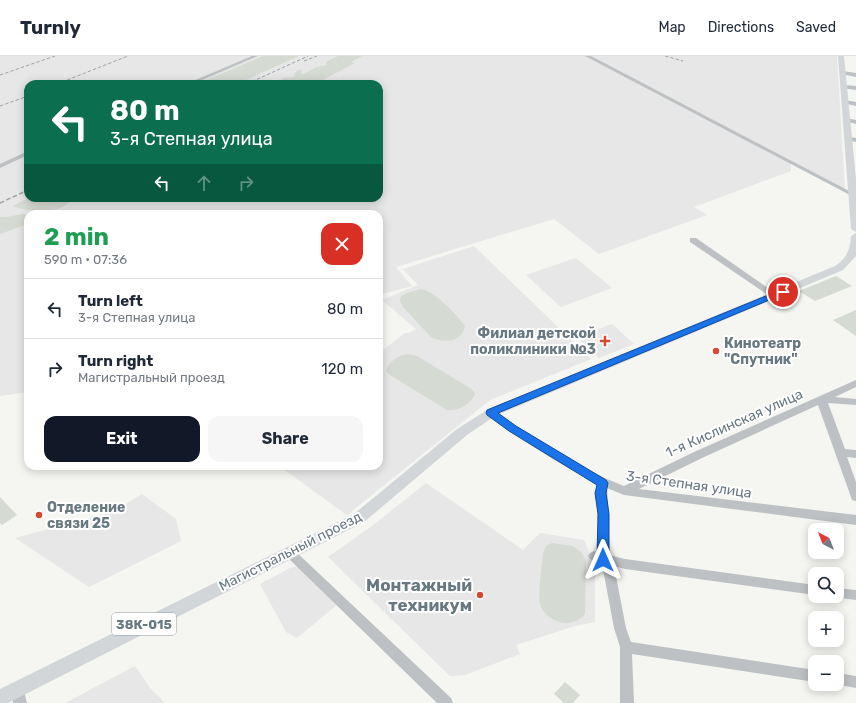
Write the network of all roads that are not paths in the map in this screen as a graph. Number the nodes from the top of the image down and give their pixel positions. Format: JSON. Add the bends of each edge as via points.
{"nodes":[{"id":1,"x":256,"y":56,"type":"edge"},
{"id":2,"x":587,"y":56,"type":"edge"},
{"id":3,"x":841,"y":56,"type":"edge"},
{"id":4,"x":843,"y":73,"type":"junction"},
{"id":5,"x":856,"y":75,"type":"edge"},
{"id":6,"x":199,"y":80,"type":"edge"},
{"id":7,"x":844,"y":87,"type":"junction"},
{"id":8,"x":856,"y":88,"type":"edge"},
{"id":9,"x":845,"y":102,"type":"junction"},
{"id":10,"x":856,"y":104,"type":"edge"},
{"id":11,"x":846,"y":120,"type":"junction"},
{"id":12,"x":856,"y":122,"type":"edge"},
{"id":13,"x":852,"y":139,"type":"edge"},
{"id":14,"x":24,"y":156,"type":"edge"},
{"id":15,"x":853,"y":164,"type":"edge"},
{"id":16,"x":0,"y":166,"type":"edge"},
{"id":17,"x":853,"y":188,"type":"edge"},
{"id":18,"x":856,"y":229,"type":"edge"},
{"id":19,"x":856,"y":236,"type":"edge"},
{"id":20,"x":693,"y":240,"type":"dead end"},
{"id":21,"x":774,"y":295,"type":"junction"},
{"id":22,"x":856,"y":383,"type":"edge"},
{"id":23,"x":823,"y":399,"type":"junction"},
{"id":24,"x":856,"y":402,"type":"edge"},
{"id":25,"x":491,"y":413,"type":"junction"},
{"id":26,"x":841,"y":453,"type":"junction"},
{"id":27,"x":856,"y":454,"type":"edge"},
{"id":28,"x":602,"y":483,"type":"junction"},
{"id":29,"x":624,"y":491,"type":"junction"},
{"id":30,"x":856,"y":497,"type":"edge"},
{"id":31,"x":856,"y":520,"type":"edge"},
{"id":32,"x":290,"y":553,"type":"junction"},
{"id":33,"x":601,"y":559,"type":"junction"},
{"id":34,"x":808,"y":589,"type":"edge"},
{"id":35,"x":844,"y":594,"type":"edge"},
{"id":36,"x":856,"y":595,"type":"edge"},
{"id":37,"x":626,"y":647,"type":"junction"},
{"id":38,"x":808,"y":675,"type":"edge"},
{"id":39,"x":844,"y":680,"type":"edge"},
{"id":40,"x":856,"y":682,"type":"edge"},
{"id":41,"x":19,"y":696,"type":"edge"},
{"id":42,"x":0,"y":698,"type":"edge"},
{"id":43,"x":446,"y":703,"type":"edge"},
{"id":44,"x":627,"y":703,"type":"edge"}],
"edges":[{"from":1,"to":6,"type":"street"},
{"from":2,"to":17,"type":"street"},
{"from":3,"to":4,"type":"main road"},
{"from":4,"to":5,"type":"street"},
{"from":4,"to":7,"type":"main road"},
{"from":7,"to":8,"type":"street"},
{"from":7,"to":9,"type":"main road"},
{"from":9,"to":10,"type":"street"},
{"from":9,"to":11,"type":"main road"},
{"from":11,"to":12,"type":"street"},
{"from":11,"to":13,"type":"main road"},
{"from":13,"to":15,"type":"main road"},
{"from":14,"to":16,"type":"street"},
{"from":15,"to":17,"type":"main road"},
{"from":17,"to":18,"type":"main road"},
{"from":19,"to":21,"type":"main road","name":"Магистральный проезд","number":"38К-015","via":[[854,253],[847,262],[830,272]]},
{"from":20,"to":21,"type":"street"},
{"from":21,"to":25,"type":"main road","name":"Магистральный проезд","number":"38К-015"},
{"from":22,"to":23,"type":"street","name":"1-я Кислинская улица"},
{"from":23,"to":24,"type":"street"},
{"from":23,"to":26,"type":"street"},
{"from":23,"to":29,"type":"street","name":"1-я Кислинская улица"},
{"from":25,"to":28,"type":"street","name":"3-я Степная улица","via":[[512,429]]},
{"from":25,"to":32,"type":"main road","name":"Магистральный проезд","number":"38К-015","via":[[462,432],[359,518]]},
{"from":26,"to":27,"type":"street"},
{"from":26,"to":30,"type":"street"},
{"from":28,"to":29,"type":"street","name":"3-я Степная улица"},
{"from":28,"to":33,"type":"street","via":[[604,514]]},
{"from":29,"to":31,"type":"street","name":"3-я Степная улица"},
{"from":32,"to":41,"type":"main road","name":"Магистральный проезд","number":"38К-015","via":[[138,627]]},
{"from":32,"to":43,"type":"street"},
{"from":33,"to":34,"type":"street"},
{"from":33,"to":37,"type":"street"},
{"from":35,"to":36,"type":"street"},
{"from":37,"to":38,"type":"street"},
{"from":37,"to":44,"type":"street"},
{"from":39,"to":40,"type":"street"},
{"from":41,"to":42,"type":"main road","name":"Магистральный проезд","number":"38К-015"}]}
